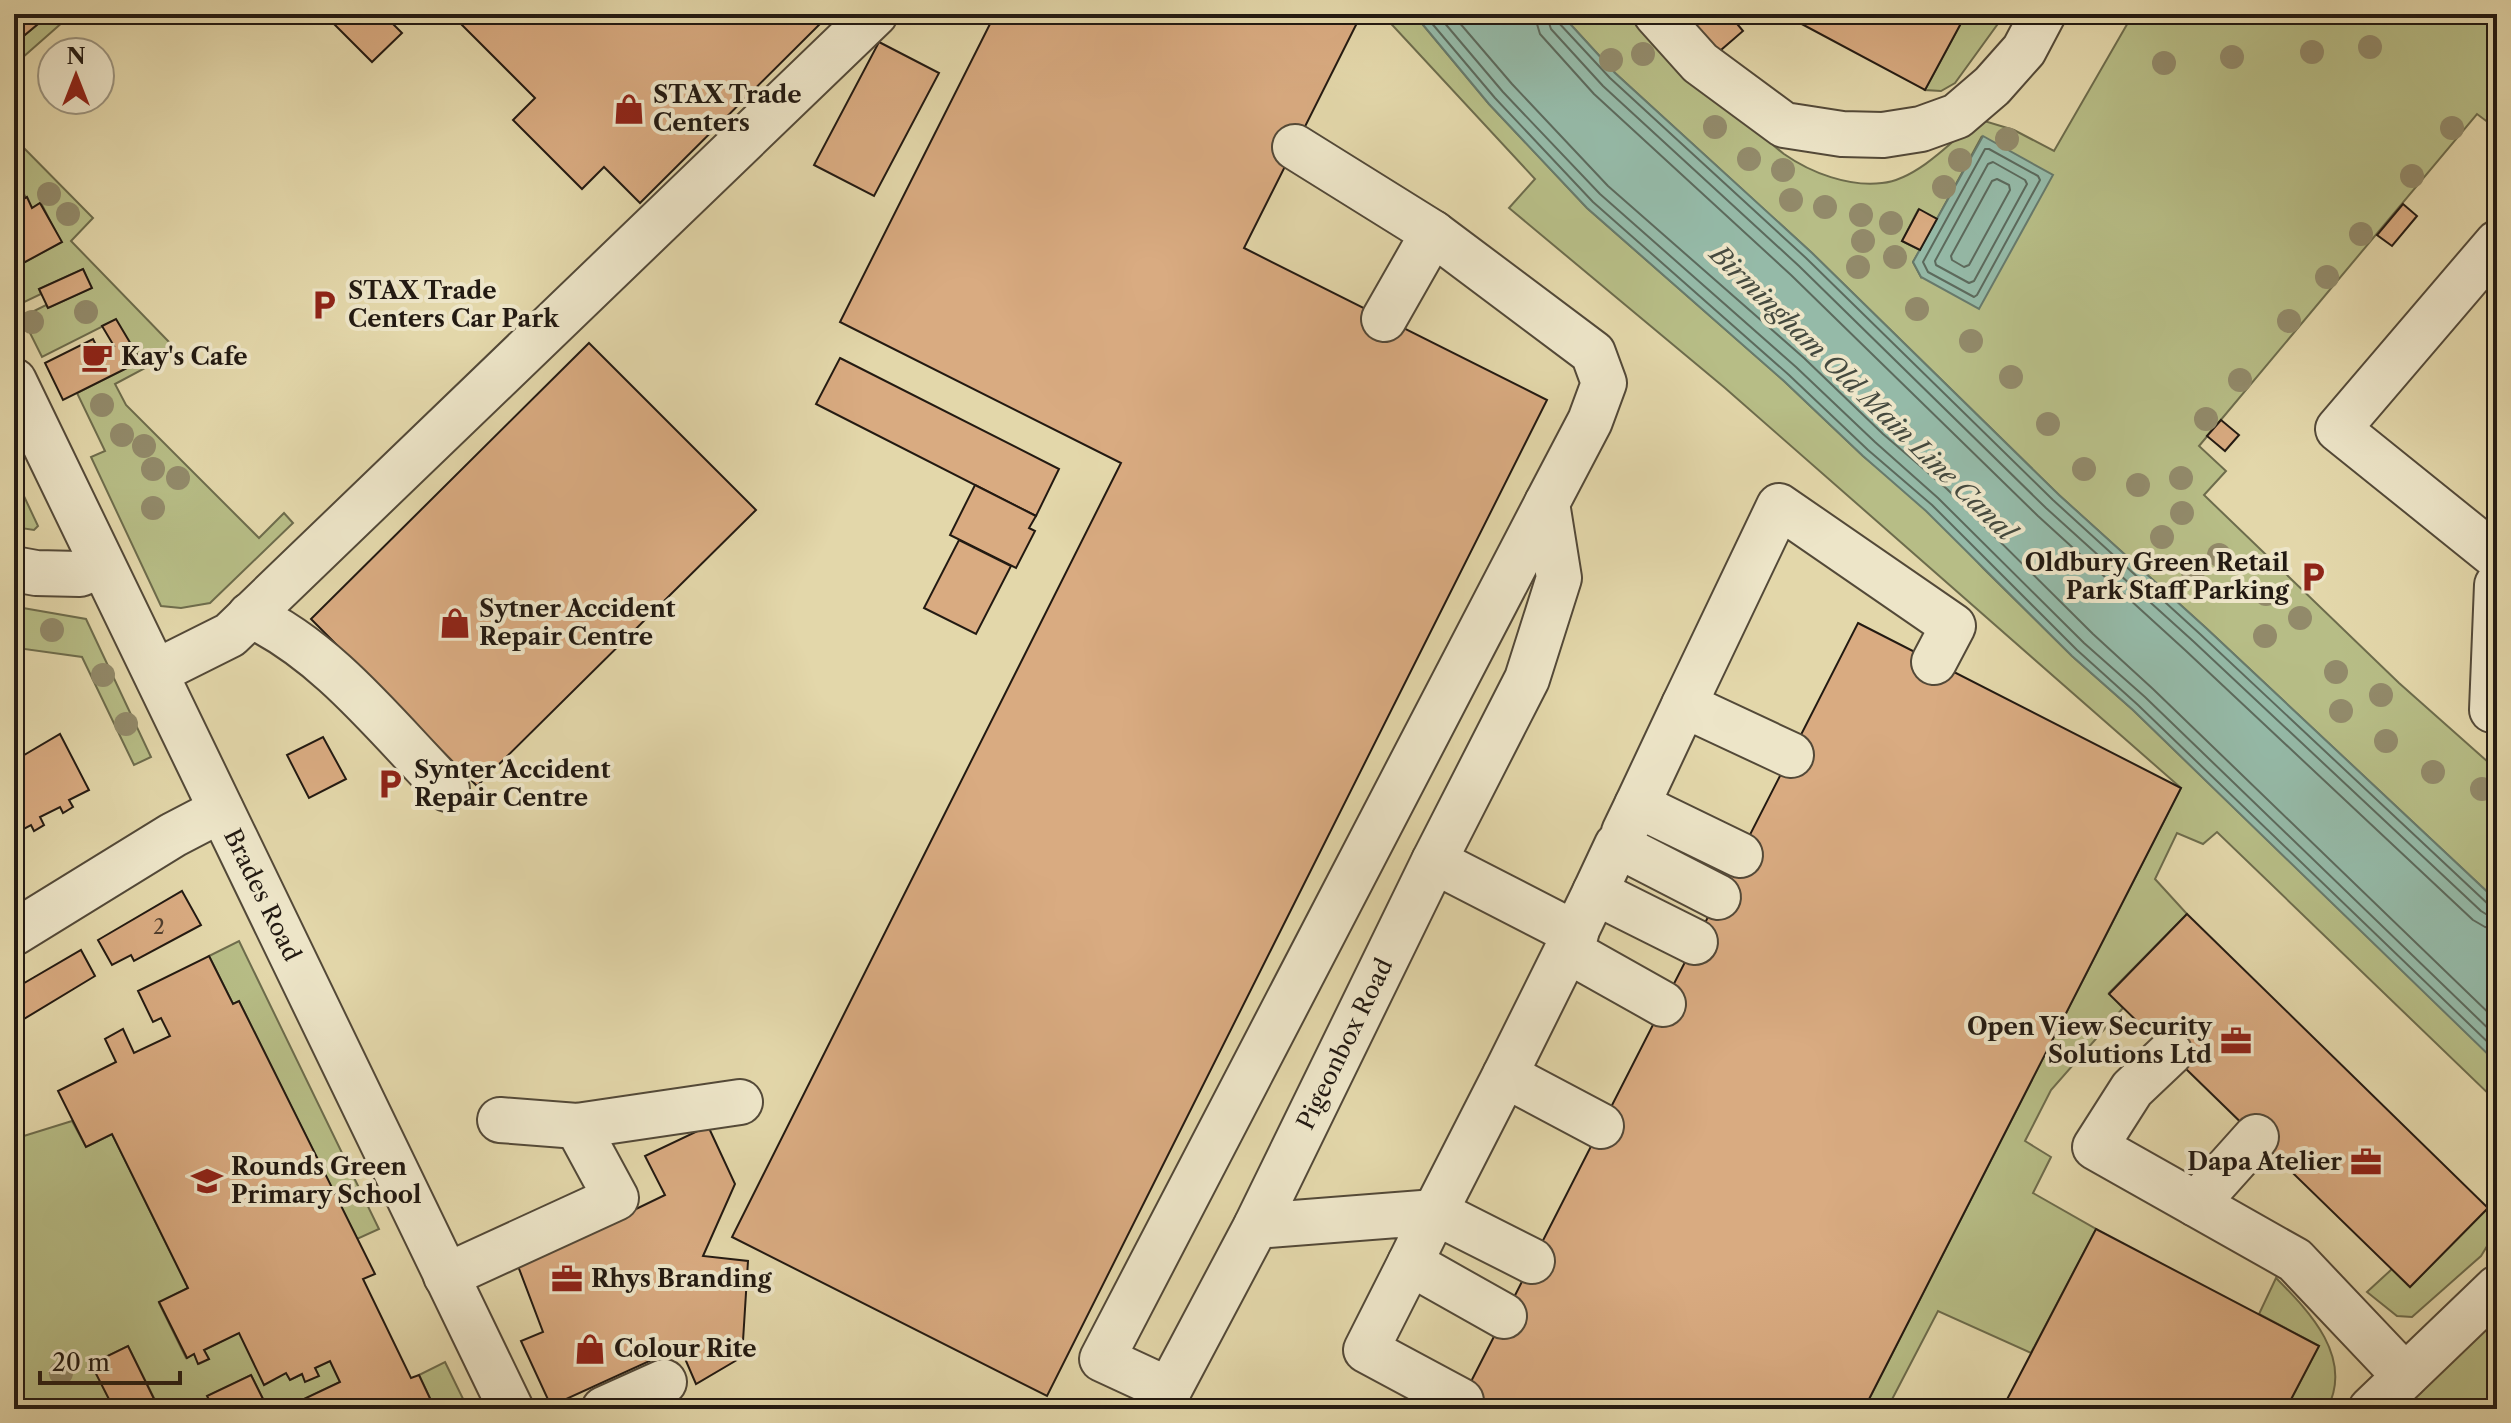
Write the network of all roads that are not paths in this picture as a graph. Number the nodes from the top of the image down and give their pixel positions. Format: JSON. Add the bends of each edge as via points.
{"nodes":[{"id":1,"x":875,"y":14,"type":"edge"},
{"id":2,"x":1656,"y":14,"type":"edge"},
{"id":3,"x":2043,"y":14,"type":"edge"},
{"id":4,"x":1295,"y":147,"type":"dead end"},
{"id":5,"x":1433,"y":233,"type":"junction"},
{"id":6,"x":2497,"y":243,"type":"edge"},
{"id":7,"x":1384,"y":319,"type":"dead end"},
{"id":8,"x":14,"y":381,"type":"edge"},
{"id":9,"x":1547,"y":503,"type":"junction"},
{"id":10,"x":2497,"y":557,"type":"edge"},
{"id":11,"x":102,"y":565,"type":"junction"},
{"id":12,"x":14,"y":569,"type":"edge"},
{"id":13,"x":2497,"y":585,"type":"edge"},
{"id":14,"x":250,"y":615,"type":"junction"},
{"id":15,"x":1934,"y":662,"type":"dead end"},
{"id":16,"x":156,"y":672,"type":"junction"},
{"id":17,"x":1684,"y":705,"type":"junction"},
{"id":18,"x":2492,"y":710,"type":"dead end"},
{"id":19,"x":1791,"y":755,"type":"dead end"},
{"id":20,"x":447,"y":789,"type":"dead end"},
{"id":21,"x":1637,"y":805,"type":"junction"},
{"id":22,"x":221,"y":810,"type":"junction"},
{"id":23,"x":1617,"y":845,"type":"junction"},
{"id":24,"x":1740,"y":855,"type":"dead end"},
{"id":25,"x":1434,"y":861,"type":"junction"},
{"id":26,"x":1595,"y":892,"type":"junction"},
{"id":27,"x":1718,"y":897,"type":"dead end"},
{"id":28,"x":14,"y":933,"type":"edge"},
{"id":29,"x":1572,"y":942,"type":"junction"},
{"id":30,"x":1695,"y":942,"type":"dead end"},
{"id":31,"x":1663,"y":1004,"type":"dead end"},
{"id":32,"x":2170,"y":1053,"type":"dead end"},
{"id":33,"x":1505,"y":1075,"type":"junction"},
{"id":34,"x":740,"y":1102,"type":"dead end"},
{"id":35,"x":500,"y":1120,"type":"dead end"},
{"id":36,"x":577,"y":1126,"type":"junction"},
{"id":37,"x":1601,"y":1126,"type":"dead end"},
{"id":38,"x":2256,"y":1137,"type":"dead end"},
{"id":39,"x":2196,"y":1204,"type":"junction"},
{"id":40,"x":1435,"y":1212,"type":"junction"},
{"id":41,"x":1256,"y":1226,"type":"junction"},
{"id":42,"x":1532,"y":1261,"type":"dead end"},
{"id":43,"x":1410,"y":1263,"type":"junction"},
{"id":44,"x":446,"y":1276,"type":"junction"},
{"id":45,"x":2497,"y":1288,"type":"edge"},
{"id":46,"x":1504,"y":1316,"type":"dead end"},
{"id":47,"x":2405,"y":1376,"type":"junction"},
{"id":48,"x":664,"y":1382,"type":"dead end"},
{"id":49,"x":1165,"y":1400,"type":"edge"},
{"id":50,"x":1461,"y":1401,"type":"dead end"},
{"id":51,"x":511,"y":1409,"type":"edge"},
{"id":52,"x":604,"y":1409,"type":"edge"},
{"id":53,"x":2371,"y":1409,"type":"edge"}],
"edges":[{"from":1,"to":14,"type":"street"},
{"from":2,"to":3,"type":"street","via":[[1700,63],[1784,125],[1883,135],[1957,116],[2024,50]]},
{"from":4,"to":5,"type":"street"},
{"from":5,"to":7,"type":"street"},
{"from":5,"to":9,"type":"street","via":[[1593,353],[1604,383]]},
{"from":6,"to":10,"type":"street","via":[[2338,429]]},
{"from":8,"to":11,"type":"street","name":"Brades Road"},
{"from":9,"to":25,"type":"street","name":"Pigeonbox Road","via":[[1559,578],[1527,679]]},
{"from":9,"to":49,"type":"street","via":[[1102,1359]]},
{"from":11,"to":12,"type":"street","via":[[80,574]]},
{"from":11,"to":16,"type":"street","name":"Brades Road"},
{"from":13,"to":18,"type":"street"},
{"from":14,"to":16,"type":"street","via":[[230,635]]},
{"from":14,"to":20,"type":"street","via":[[274,626],[327,666]]},
{"from":15,"to":17,"type":"street","via":[[1953,626],[1779,506]]},
{"from":16,"to":22,"type":"street","name":"Brades Road"},
{"from":17,"to":19,"type":"street"},
{"from":17,"to":21,"type":"street"},
{"from":21,"to":23,"type":"street"},
{"from":21,"to":24,"type":"street"},
{"from":22,"to":28,"type":"street"},
{"from":22,"to":44,"type":"street","name":"Brades Road"},
{"from":23,"to":26,"type":"street"},
{"from":23,"to":27,"type":"street"},
{"from":25,"to":29,"type":"street"},
{"from":25,"to":41,"type":"street","name":"Pigeonbox Road"},
{"from":26,"to":29,"type":"street"},
{"from":26,"to":30,"type":"street"},
{"from":29,"to":31,"type":"street"},
{"from":29,"to":33,"type":"street"},
{"from":32,"to":39,"type":"street","via":[[2132,1089],[2095,1147]]},
{"from":33,"to":37,"type":"street"},
{"from":33,"to":40,"type":"street"},
{"from":34,"to":36,"type":"street"},
{"from":35,"to":36,"type":"street"},
{"from":36,"to":44,"type":"street","via":[[616,1198]]},
{"from":38,"to":39,"type":"street"},
{"from":39,"to":47,"type":"street","via":[[2295,1260]]},
{"from":40,"to":41,"type":"street"},
{"from":40,"to":42,"type":"street"},
{"from":40,"to":43,"type":"street"},
{"from":41,"to":49,"type":"street","name":"Pigeonbox Road"},
{"from":43,"to":46,"type":"street"},
{"from":43,"to":50,"type":"street","via":[[1366,1350]]},
{"from":44,"to":51,"type":"street","name":"Brades Road"},
{"from":45,"to":47,"type":"street"},
{"from":47,"to":53,"type":"street"},
{"from":48,"to":52,"type":"street"}]}
